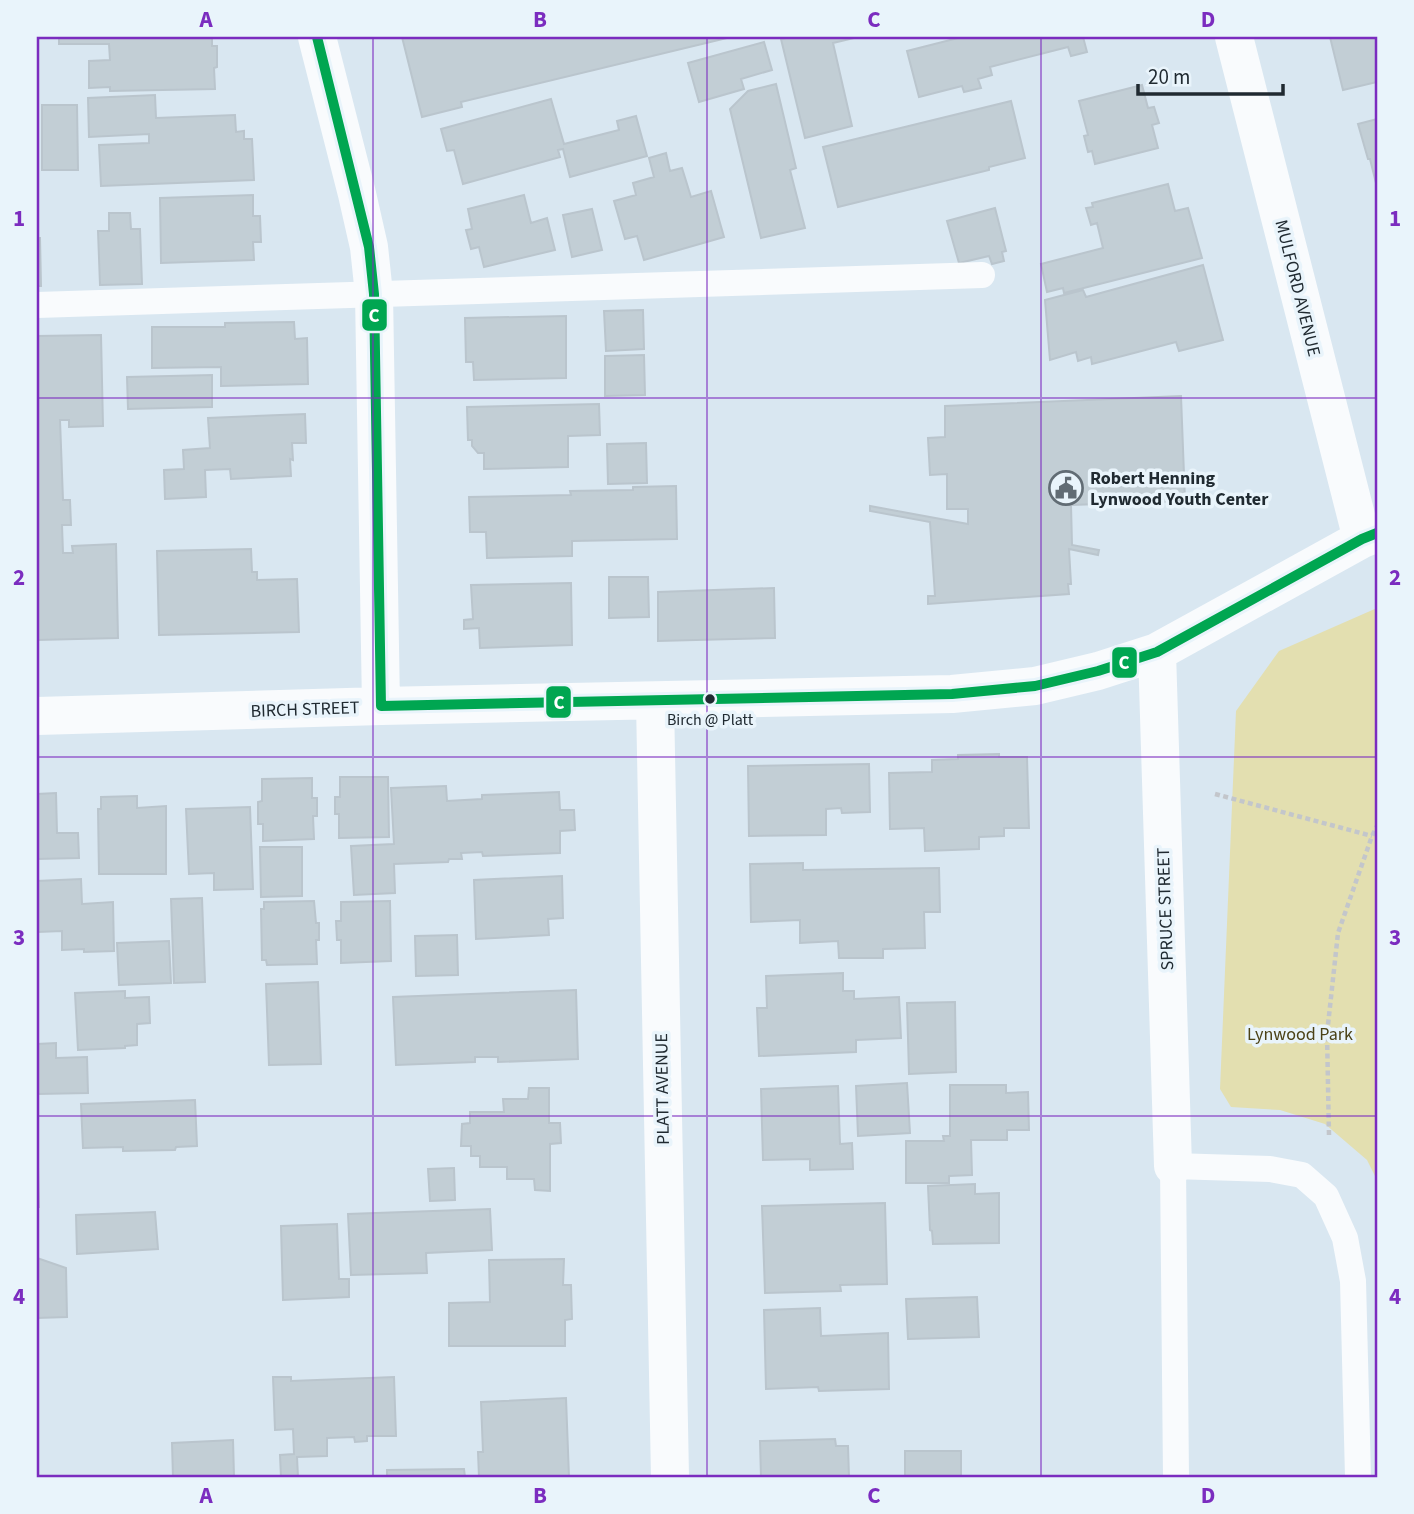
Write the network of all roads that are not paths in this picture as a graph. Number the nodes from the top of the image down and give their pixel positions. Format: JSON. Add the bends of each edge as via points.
{"nodes":[{"id":1,"x":317,"y":37,"type":"edge"},
{"id":2,"x":1234,"y":37,"type":"edge"},
{"id":3,"x":982,"y":275,"type":"dead end"},
{"id":4,"x":374,"y":294,"type":"junction"},
{"id":5,"x":37,"y":305,"type":"edge"},
{"id":6,"x":1370,"y":536,"type":"edge"},
{"id":7,"x":1157,"y":652,"type":"junction"},
{"id":8,"x":654,"y":702,"type":"junction"},
{"id":9,"x":381,"y":706,"type":"junction"},
{"id":10,"x":37,"y":716,"type":"edge"},
{"id":11,"x":1174,"y":1166,"type":"junction"},
{"id":12,"x":670,"y":1477,"type":"edge"},
{"id":13,"x":1176,"y":1477,"type":"edge"},
{"id":14,"x":1358,"y":1477,"type":"edge"}],
"edges":[{"from":1,"to":4,"type":"street","via":[[369,247]]},
{"from":2,"to":6,"type":"street","name":"MULFORD AVENUE"},
{"from":3,"to":4,"type":"lane"},
{"from":4,"to":5,"type":"lane"},
{"from":4,"to":9,"type":"street"},
{"from":6,"to":7,"type":"street","name":"BIRCH STREET"},
{"from":7,"to":8,"type":"street","name":"BIRCH STREET","via":[[1035,686],[952,694]]},
{"from":7,"to":11,"type":"street","name":"SPRUCE STREET"},
{"from":8,"to":9,"type":"street","name":"BIRCH STREET"},
{"from":8,"to":12,"type":"street","name":"PLATT AVENUE"},
{"from":9,"to":10,"type":"street","name":"BIRCH STREET"},
{"from":11,"to":13,"type":"lane","name":"SPRUCE STREET"},
{"from":11,"to":14,"type":"lane","via":[[1270,1168],[1301,1175],[1326,1196],[1345,1238],[1353,1281]]}]}
